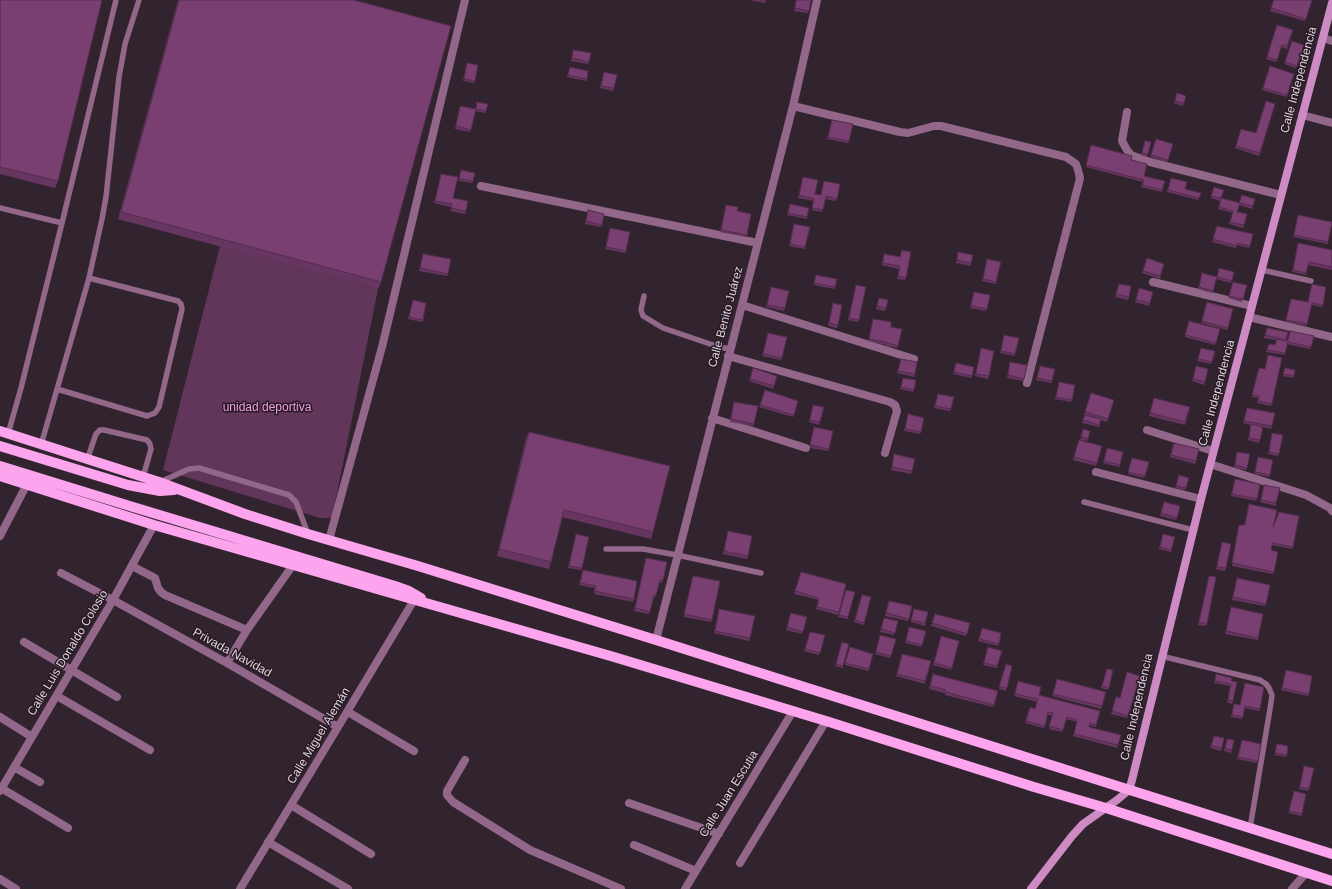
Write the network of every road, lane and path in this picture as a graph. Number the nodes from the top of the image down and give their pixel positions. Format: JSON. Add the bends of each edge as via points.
{"nodes":[{"id":1,"x":116,"y":0,"type":"edge"},
{"id":2,"x":139,"y":0,"type":"edge"},
{"id":3,"x":465,"y":0,"type":"edge"},
{"id":4,"x":817,"y":0,"type":"edge"},
{"id":5,"x":1332,"y":3,"type":"edge"},
{"id":6,"x":1323,"y":38,"type":"junction"},
{"id":7,"x":1332,"y":41,"type":"edge"},
{"id":8,"x":793,"y":106,"type":"junction"},
{"id":9,"x":1127,"y":112,"type":"dead end"},
{"id":10,"x":1302,"y":115,"type":"junction"},
{"id":11,"x":1332,"y":123,"type":"edge"},
{"id":12,"x":481,"y":186,"type":"dead end"},
{"id":13,"x":1281,"y":195,"type":"junction"},
{"id":14,"x":0,"y":208,"type":"edge"},
{"id":15,"x":62,"y":223,"type":"junction"},
{"id":16,"x":758,"y":243,"type":"junction"},
{"id":17,"x":1262,"y":270,"type":"junction"},
{"id":18,"x":89,"y":278,"type":"junction"},
{"id":19,"x":1311,"y":281,"type":"dead end"},
{"id":20,"x":1153,"y":282,"type":"dead end"},
{"id":21,"x":644,"y":296,"type":"dead end"},
{"id":22,"x":742,"y":305,"type":"junction"},
{"id":23,"x":1252,"y":306,"type":"junction"},
{"id":24,"x":1249,"y":318,"type":"junction"},
{"id":25,"x":1332,"y":337,"type":"edge"},
{"id":26,"x":729,"y":353,"type":"junction"},
{"id":27,"x":914,"y":359,"type":"dead end"},
{"id":28,"x":1027,"y":383,"type":"dead end"},
{"id":29,"x":57,"y":389,"type":"junction"},
{"id":30,"x":712,"y":418,"type":"junction"},
{"id":31,"x":1147,"y":430,"type":"dead end"},
{"id":32,"x":4,"y":433,"type":"edge"},
{"id":33,"x":41,"y":445,"type":"junction"},
{"id":34,"x":0,"y":446,"type":"edge"},
{"id":35,"x":806,"y":448,"type":"dead end"},
{"id":36,"x":1213,"y":451,"type":"junction"},
{"id":37,"x":885,"y":453,"type":"dead end"},
{"id":38,"x":87,"y":460,"type":"junction"},
{"id":39,"x":1210,"y":464,"type":"junction"},
{"id":40,"x":0,"y":466,"type":"edge"},
{"id":41,"x":1096,"y":472,"type":"dead end"},
{"id":42,"x":0,"y":476,"type":"edge"},
{"id":43,"x":143,"y":477,"type":"junction"},
{"id":44,"x":159,"y":482,"type":"junction"},
{"id":45,"x":27,"y":484,"type":"junction"},
{"id":46,"x":180,"y":490,"type":"junction"},
{"id":47,"x":1200,"y":499,"type":"junction"},
{"id":48,"x":1084,"y":502,"type":"dead end"},
{"id":49,"x":1332,"y":511,"type":"edge"},
{"id":50,"x":154,"y":525,"type":"junction"},
{"id":51,"x":1193,"y":530,"type":"junction"},
{"id":52,"x":308,"y":534,"type":"junction"},
{"id":53,"x":0,"y":536,"type":"edge"},
{"id":54,"x":329,"y":540,"type":"junction"},
{"id":55,"x":606,"y":549,"type":"dead end"},
{"id":56,"x":677,"y":555,"type":"junction"},
{"id":57,"x":293,"y":565,"type":"junction"},
{"id":58,"x":132,"y":566,"type":"junction"},
{"id":59,"x":61,"y":573,"type":"dead end"},
{"id":60,"x":761,"y":573,"type":"dead end"},
{"id":61,"x":416,"y":598,"type":"junction"},
{"id":62,"x":113,"y":600,"type":"junction"},
{"id":63,"x":247,"y":630,"type":"junction"},
{"id":64,"x":656,"y":640,"type":"junction"},
{"id":65,"x":24,"y":642,"type":"dead end"},
{"id":66,"x":1161,"y":656,"type":"junction"},
{"id":67,"x":227,"y":663,"type":"junction"},
{"id":68,"x":72,"y":670,"type":"junction"},
{"id":69,"x":57,"y":696,"type":"junction"},
{"id":70,"x":117,"y":697,"type":"dead end"},
{"id":71,"x":793,"y":711,"type":"junction"},
{"id":72,"x":348,"y":712,"type":"junction"},
{"id":73,"x":0,"y":717,"type":"edge"},
{"id":74,"x":826,"y":720,"type":"junction"},
{"id":75,"x":338,"y":727,"type":"junction"},
{"id":76,"x":32,"y":737,"type":"junction"},
{"id":77,"x":150,"y":750,"type":"dead end"},
{"id":78,"x":414,"y":751,"type":"dead end"},
{"id":79,"x":465,"y":760,"type":"dead end"},
{"id":80,"x":14,"y":768,"type":"junction"},
{"id":81,"x":40,"y":782,"type":"dead end"},
{"id":82,"x":1,"y":789,"type":"edge"},
{"id":83,"x":1129,"y":790,"type":"junction"},
{"id":84,"x":629,"y":803,"type":"dead end"},
{"id":85,"x":291,"y":805,"type":"junction"},
{"id":86,"x":1106,"y":808,"type":"junction"},
{"id":87,"x":68,"y":828,"type":"dead end"},
{"id":88,"x":1250,"y":828,"type":"junction"},
{"id":89,"x":718,"y":834,"type":"junction"},
{"id":90,"x":268,"y":842,"type":"junction"},
{"id":91,"x":634,"y":845,"type":"dead end"},
{"id":92,"x":371,"y":854,"type":"dead end"},
{"id":93,"x":1332,"y":854,"type":"edge"},
{"id":94,"x":740,"y":863,"type":"dead end"},
{"id":95,"x":696,"y":871,"type":"junction"},
{"id":96,"x":1306,"y":873,"type":"junction"},
{"id":97,"x":0,"y":879,"type":"edge"},
{"id":98,"x":1332,"y":881,"type":"edge"},
{"id":99,"x":16,"y":889,"type":"edge"},
{"id":100,"x":240,"y":889,"type":"edge"},
{"id":101,"x":348,"y":889,"type":"edge"},
{"id":102,"x":621,"y":889,"type":"edge"},
{"id":103,"x":685,"y":889,"type":"edge"},
{"id":104,"x":1031,"y":889,"type":"edge"},
{"id":105,"x":1292,"y":889,"type":"edge"}],
"edges":[{"from":1,"to":15,"type":"lane"},
{"from":2,"to":18,"type":"lane","via":[[122,59],[106,197]]},
{"from":3,"to":54,"type":"street","via":[[382,347]]},
{"from":4,"to":8,"type":"street","name":"Calle Benito Juárez"},
{"from":5,"to":6,"type":"street","name":"Calle Independencia"},
{"from":6,"to":7,"type":"street"},
{"from":6,"to":10,"type":"street","name":"Calle Independencia"},
{"from":8,"to":16,"type":"street","name":"Calle Benito Juárez"},
{"from":8,"to":28,"type":"street","via":[[900,132],[908,133],[941,126],[1066,156],[1072,161],[1080,178]]},
{"from":9,"to":13,"type":"street","via":[[1122,141],[1131,155]]},
{"from":10,"to":11,"type":"street"},
{"from":10,"to":13,"type":"street","name":"Calle Independencia"},
{"from":12,"to":16,"type":"street"},
{"from":13,"to":17,"type":"street","name":"Calle Independencia"},
{"from":14,"to":15,"type":"lane"},
{"from":15,"to":32,"type":"lane","via":[[21,388]]},
{"from":16,"to":22,"type":"street","name":"Calle Benito Juárez"},
{"from":17,"to":19,"type":"lane"},
{"from":17,"to":23,"type":"street","name":"Calle Independencia"},
{"from":18,"to":29,"type":"lane"},
{"from":18,"to":29,"type":"lane","via":[[178,301],[181,304],[182,309],[159,407],[155,413],[147,416]]},
{"from":20,"to":23,"type":"street"},
{"from":21,"to":26,"type":"lane","via":[[641,310],[644,316],[663,328],[719,347]]},
{"from":22,"to":26,"type":"street","name":"Calle Benito Juárez"},
{"from":22,"to":27,"type":"street"},
{"from":23,"to":24,"type":"street","name":"Calle Independencia"},
{"from":24,"to":25,"type":"street"},
{"from":24,"to":36,"type":"street","name":"Calle Independencia"},
{"from":26,"to":30,"type":"street","name":"Calle Benito Juárez"},
{"from":26,"to":37,"type":"street","via":[[895,405],[897,412]]},
{"from":29,"to":33,"type":"lane"},
{"from":30,"to":35,"type":"street"},
{"from":30,"to":56,"type":"street","name":"Calle Benito Juárez"},
{"from":31,"to":36,"type":"street"},
{"from":32,"to":33,"type":"main road"},
{"from":33,"to":38,"type":"main road"},
{"from":34,"to":46,"type":"main road","via":[[128,485],[160,491]]},
{"from":36,"to":39,"type":"street","name":"Calle Independencia"},
{"from":38,"to":43,"type":"main road"},
{"from":38,"to":43,"type":"lane","via":[[96,434],[100,430],[147,440],[151,449]]},
{"from":39,"to":47,"type":"street","name":"Calle Independencia"},
{"from":39,"to":49,"type":"street","via":[[1306,495]]},
{"from":40,"to":61,"type":"main road","via":[[395,586]]},
{"from":41,"to":47,"type":"street"},
{"from":42,"to":45,"type":"main road"},
{"from":43,"to":44,"type":"main road"},
{"from":44,"to":46,"type":"main road"},
{"from":44,"to":52,"type":"lane","via":[[189,469],[199,468],[289,495],[296,502]]},
{"from":45,"to":50,"type":"main road"},
{"from":45,"to":53,"type":"street"},
{"from":46,"to":52,"type":"main road"},
{"from":47,"to":51,"type":"street","name":"Calle Independencia"},
{"from":48,"to":51,"type":"lane"},
{"from":50,"to":57,"type":"main road"},
{"from":50,"to":58,"type":"street","name":"Calle Luis Donaldo Colosio"},
{"from":51,"to":66,"type":"street","name":"Calle Independencia"},
{"from":52,"to":54,"type":"main road"},
{"from":54,"to":64,"type":"main road"},
{"from":55,"to":56,"type":"lane","via":[[643,549]]},
{"from":56,"to":60,"type":"lane"},
{"from":56,"to":64,"type":"street","name":"Calle Benito Juárez"},
{"from":57,"to":61,"type":"main road"},
{"from":57,"to":63,"type":"street"},
{"from":58,"to":62,"type":"street","name":"Calle Luis Donaldo Colosio"},
{"from":58,"to":63,"type":"street","via":[[152,575],[158,588],[165,595]]},
{"from":59,"to":62,"type":"street","name":"Privada Navidad"},
{"from":61,"to":71,"type":"main road","via":[[429,604]]},
{"from":61,"to":72,"type":"street","name":"Calle Miguel Alemán"},
{"from":62,"to":67,"type":"street","name":"Privada Navidad"},
{"from":62,"to":68,"type":"street","name":"Calle Luis Donaldo Colosio"},
{"from":63,"to":67,"type":"street"},
{"from":64,"to":83,"type":"main road"},
{"from":65,"to":68,"type":"street"},
{"from":66,"to":83,"type":"street","name":"Calle Independencia"},
{"from":66,"to":88,"type":"lane","via":[[1260,680],[1269,688],[1272,695],[1271,703]]},
{"from":67,"to":75,"type":"street","name":"Privada Navidad"},
{"from":68,"to":69,"type":"street","name":"Calle Luis Donaldo Colosio"},
{"from":68,"to":70,"type":"street"},
{"from":69,"to":76,"type":"street","name":"Calle Luis Donaldo Colosio"},
{"from":69,"to":77,"type":"street"},
{"from":71,"to":74,"type":"main road"},
{"from":71,"to":89,"type":"street","name":"Calle Juan Escutia"},
{"from":72,"to":75,"type":"street","name":"Calle Miguel Alemán"},
{"from":72,"to":78,"type":"street"},
{"from":73,"to":76,"type":"street"},
{"from":74,"to":86,"type":"main road"},
{"from":74,"to":94,"type":"street"},
{"from":75,"to":85,"type":"street","name":"Calle Miguel Alemán"},
{"from":76,"to":80,"type":"street","name":"Calle Luis Donaldo Colosio"},
{"from":79,"to":102,"type":"street","via":[[447,791],[452,802],[530,850]]},
{"from":80,"to":81,"type":"street"},
{"from":80,"to":82,"type":"street","name":"Calle Luis Donaldo Colosio"},
{"from":82,"to":87,"type":"street"},
{"from":83,"to":86,"type":"street"},
{"from":83,"to":88,"type":"main road"},
{"from":84,"to":89,"type":"street"},
{"from":85,"to":90,"type":"street","name":"Calle Miguel Alemán"},
{"from":85,"to":92,"type":"street"},
{"from":86,"to":96,"type":"main road"},
{"from":86,"to":104,"type":"street","via":[[1083,824]]},
{"from":88,"to":93,"type":"main road"},
{"from":89,"to":95,"type":"street","name":"Calle Juan Escutia"},
{"from":90,"to":100,"type":"street","name":"Calle Miguel Alemán"},
{"from":90,"to":101,"type":"street"},
{"from":91,"to":95,"type":"street"},
{"from":95,"to":103,"type":"street","name":"Calle Juan Escutia"},
{"from":96,"to":98,"type":"main road"},
{"from":96,"to":105,"type":"street"},
{"from":97,"to":99,"type":"street"}]}
